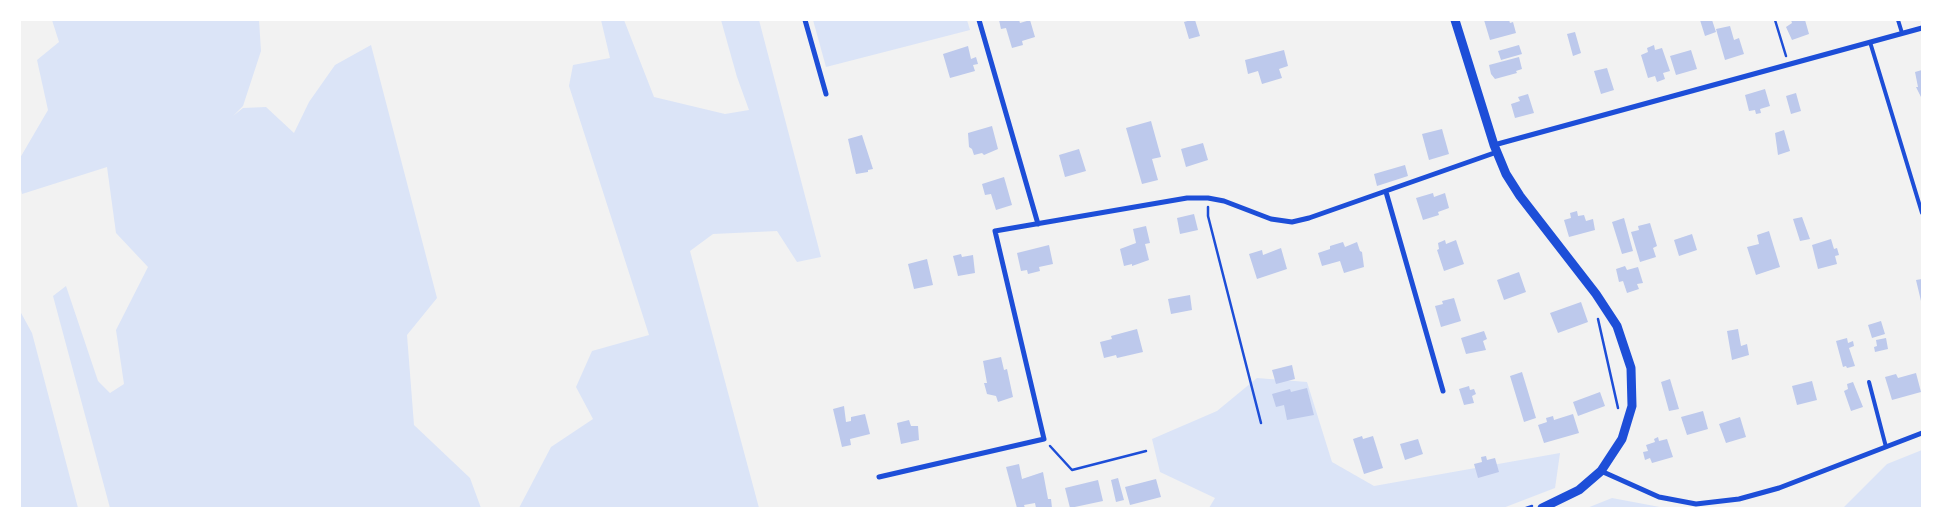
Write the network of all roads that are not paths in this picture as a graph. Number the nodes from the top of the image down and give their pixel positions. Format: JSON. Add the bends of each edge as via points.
{"nodes":[{"id":1,"x":805,"y":20,"type":"edge"},
{"id":2,"x":979,"y":20,"type":"edge"},
{"id":3,"x":1455,"y":20,"type":"edge"},
{"id":4,"x":1898,"y":20,"type":"edge"},
{"id":5,"x":1922,"y":28,"type":"edge"},
{"id":6,"x":1902,"y":33,"type":"junction"},
{"id":7,"x":1870,"y":42,"type":"junction"},
{"id":8,"x":826,"y":94,"type":"dead end"},
{"id":9,"x":1496,"y":149,"type":"junction"},
{"id":10,"x":1386,"y":192,"type":"junction"},
{"id":11,"x":1922,"y":213,"type":"edge"},
{"id":12,"x":1038,"y":224,"type":"junction"},
{"id":13,"x":1869,"y":382,"type":"dead end"},
{"id":14,"x":1443,"y":391,"type":"dead end"},
{"id":15,"x":1922,"y":433,"type":"edge"},
{"id":16,"x":1886,"y":447,"type":"junction"},
{"id":17,"x":1601,"y":471,"type":"junction"},
{"id":18,"x":879,"y":477,"type":"dead end"},
{"id":19,"x":1541,"y":506,"type":"edge"}],
"edges":[{"from":1,"to":8,"type":"street"},
{"from":2,"to":12,"type":"street"},
{"from":3,"to":9,"type":"street"},
{"from":4,"to":6,"type":"lane"},
{"from":5,"to":6,"type":"street"},
{"from":6,"to":7,"type":"street"},
{"from":7,"to":9,"type":"street"},
{"from":7,"to":11,"type":"lane"},
{"from":9,"to":10,"type":"street"},
{"from":9,"to":17,"type":"street","via":[[1520,196],[1617,326],[1631,368],[1632,406],[1622,439]]},
{"from":10,"to":12,"type":"street","via":[[1292,222],[1224,201],[1187,198]]},
{"from":10,"to":14,"type":"street"},
{"from":12,"to":18,"type":"street","via":[[995,231],[1044,439]]},
{"from":13,"to":16,"type":"lane"},
{"from":15,"to":16,"type":"street"},
{"from":16,"to":17,"type":"street","via":[[1739,500],[1696,504],[1659,497]]},
{"from":17,"to":19,"type":"street","via":[[1579,490]]}]}
